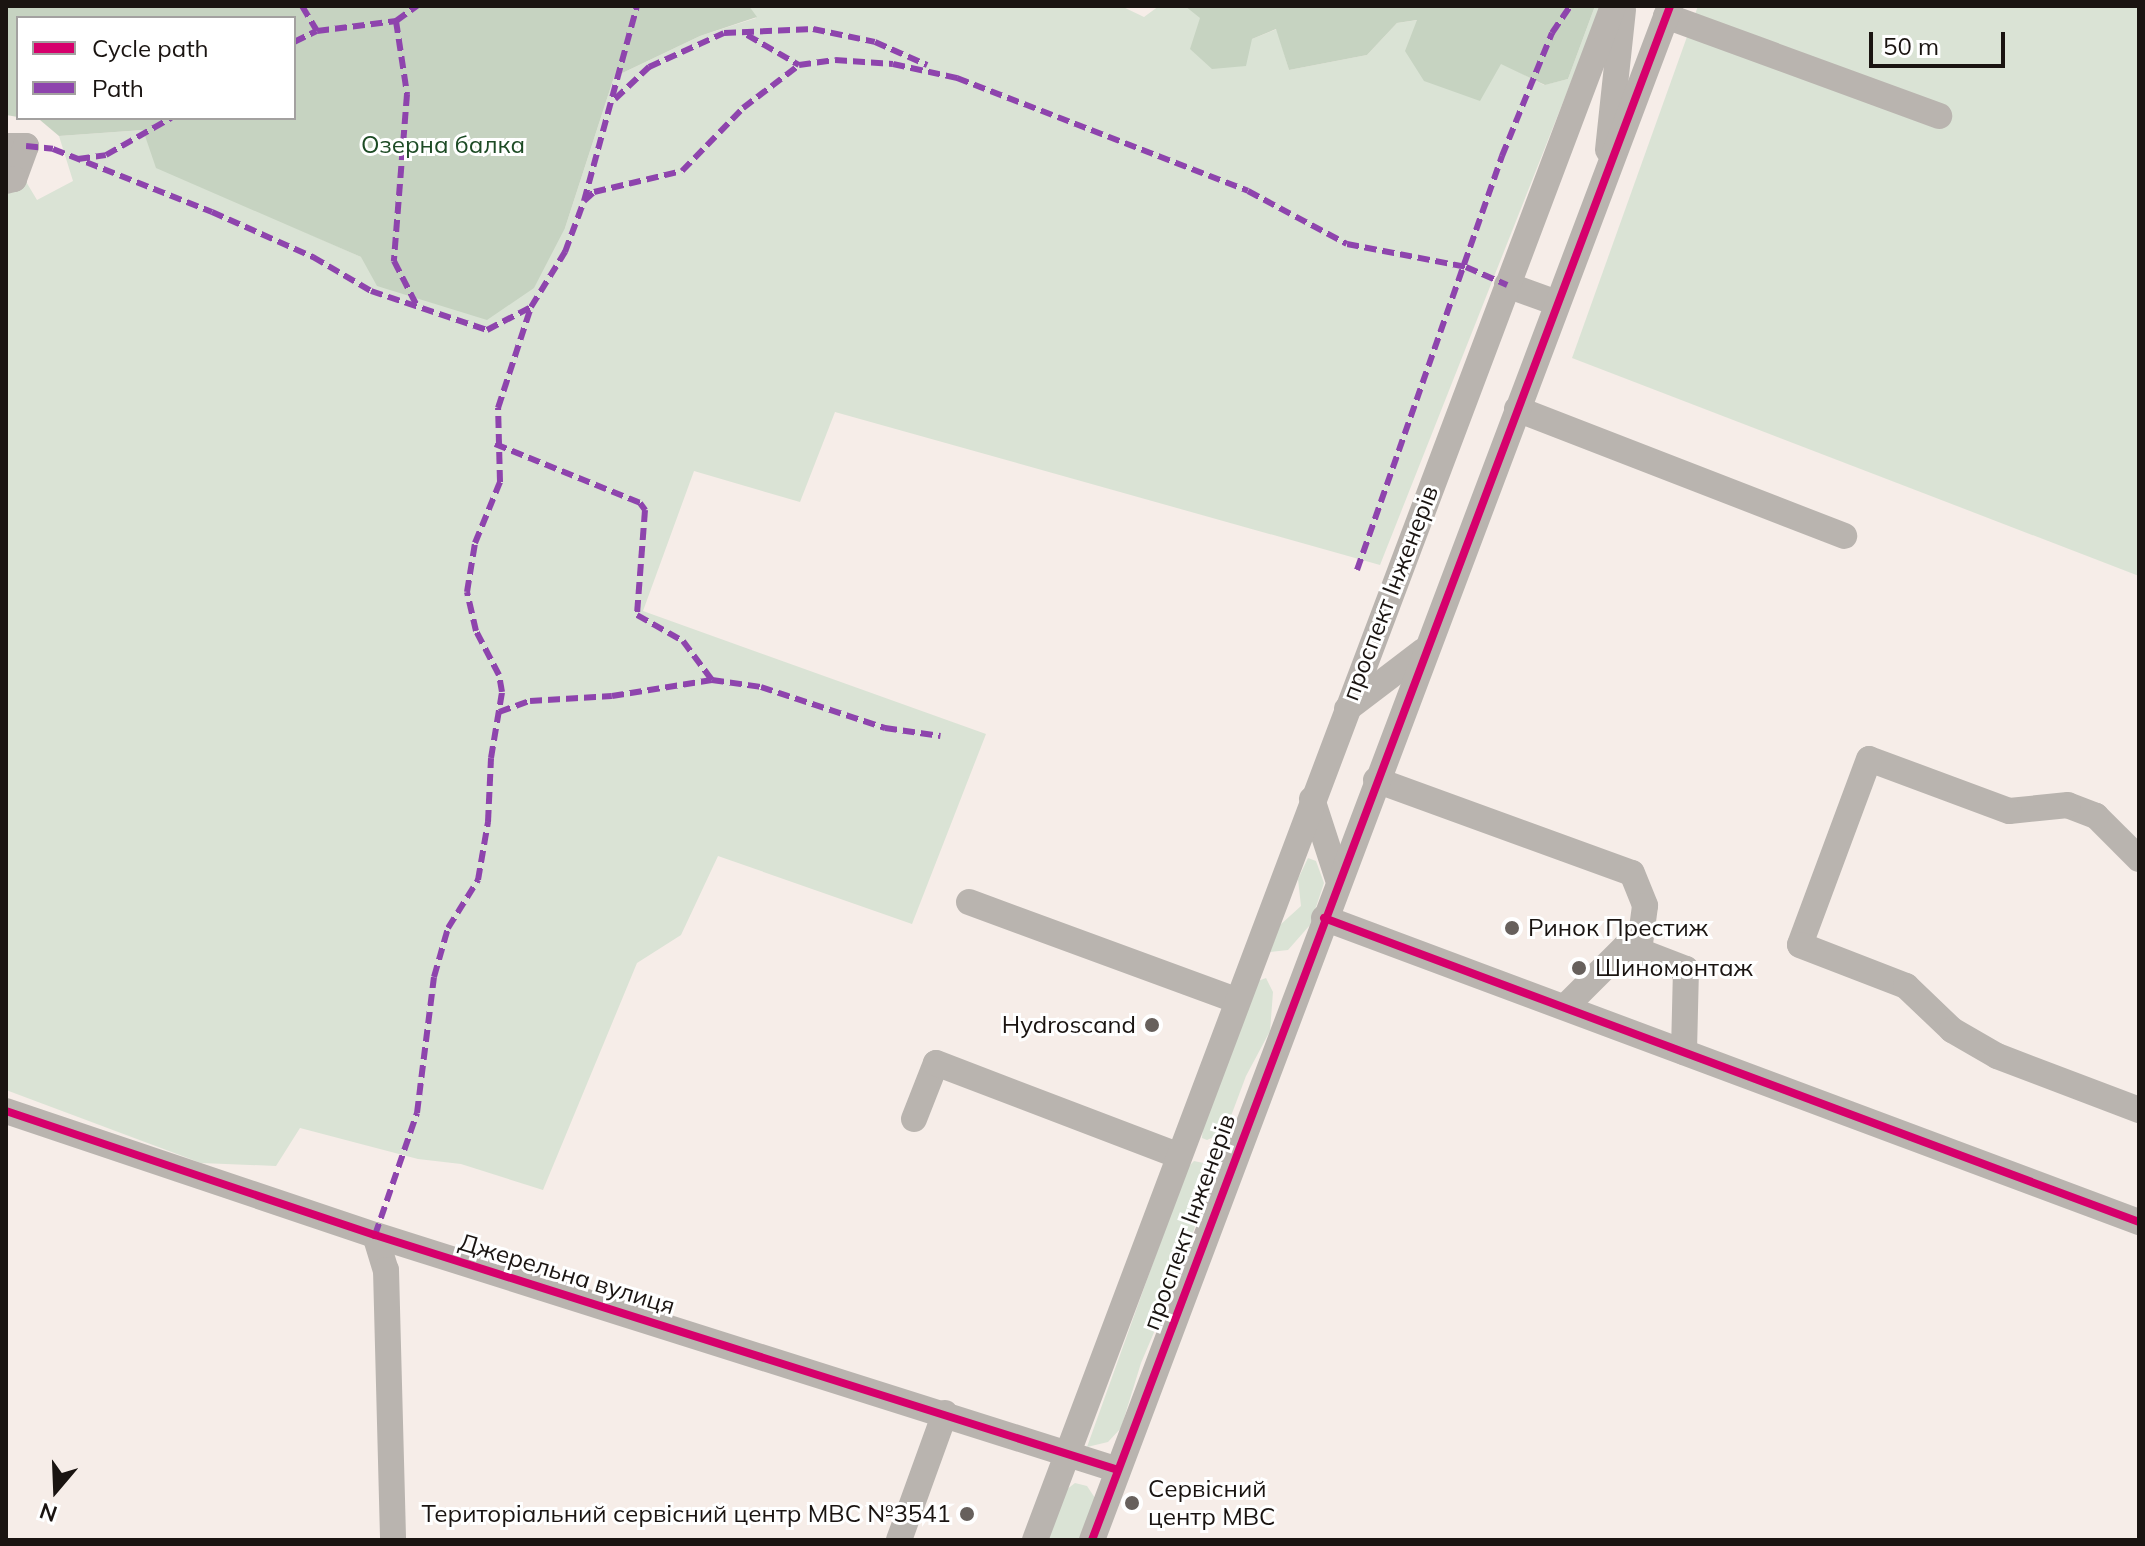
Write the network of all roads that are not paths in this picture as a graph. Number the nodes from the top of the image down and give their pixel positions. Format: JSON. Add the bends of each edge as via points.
{"nodes":[{"id":1,"x":1613,"y":6,"type":"edge"},
{"id":2,"x":1624,"y":6,"type":"edge"},
{"id":3,"x":1668,"y":11,"type":"edge"},
{"id":4,"x":1608,"y":111,"type":"junction"},
{"id":5,"x":1939,"y":116,"type":"dead end"},
{"id":6,"x":6,"y":146,"type":"edge"},
{"id":7,"x":1556,"y":157,"type":"junction"},
{"id":8,"x":1608,"y":169,"type":"junction"},
{"id":9,"x":6,"y":181,"type":"edge"},
{"id":10,"x":1507,"y":285,"type":"junction"},
{"id":11,"x":1557,"y":303,"type":"junction"},
{"id":12,"x":1517,"y":409,"type":"junction"},
{"id":13,"x":1844,"y":536,"type":"dead end"},
{"id":14,"x":1426,"y":648,"type":"junction"},
{"id":15,"x":1346,"y":709,"type":"junction"},
{"id":16,"x":1376,"y":780,"type":"junction"},
{"id":17,"x":1312,"y":799,"type":"junction"},
{"id":18,"x":2139,"y":859,"type":"edge"},
{"id":19,"x":1338,"y":879,"type":"junction"},
{"id":20,"x":969,"y":902,"type":"dead end"},
{"id":21,"x":1324,"y":918,"type":"junction"},
{"id":22,"x":1639,"y":951,"type":"junction"},
{"id":23,"x":1236,"y":1000,"type":"junction"},
{"id":24,"x":1565,"y":1007,"type":"junction"},
{"id":25,"x":1684,"y":1052,"type":"junction"},
{"id":26,"x":2139,"y":1110,"type":"edge"},
{"id":27,"x":6,"y":1111,"type":"edge"},
{"id":28,"x":914,"y":1119,"type":"dead end"},
{"id":29,"x":1179,"y":1156,"type":"junction"},
{"id":30,"x":2139,"y":1222,"type":"edge"},
{"id":31,"x":375,"y":1235,"type":"junction"},
{"id":32,"x":945,"y":1413,"type":"junction"},
{"id":33,"x":1068,"y":1453,"type":"junction"},
{"id":34,"x":1118,"y":1470,"type":"junction"},
{"id":35,"x":393,"y":1540,"type":"edge"},
{"id":36,"x":899,"y":1540,"type":"edge"},
{"id":37,"x":1035,"y":1540,"type":"edge"},
{"id":38,"x":1092,"y":1540,"type":"edge"}],
"edges":[{"from":1,"to":7,"type":"street","name":"проспект Інженерів"},
{"from":2,"to":4,"type":"street"},
{"from":3,"to":5,"type":"street"},
{"from":3,"to":8,"type":"street","name":"проспект Інженерів"},
{"from":4,"to":7,"type":"street"},
{"from":4,"to":8,"type":"street"},
{"from":6,"to":9,"type":"street","via":[[26,146],[14,179]]},
{"from":7,"to":10,"type":"street","name":"проспект Інженерів"},
{"from":8,"to":11,"type":"street","name":"проспект Інженерів"},
{"from":10,"to":11,"type":"street"},
{"from":10,"to":15,"type":"street","name":"проспект Інженерів"},
{"from":11,"to":12,"type":"street","name":"проспект Інженерів"},
{"from":12,"to":13,"type":"street"},
{"from":12,"to":14,"type":"street","name":"проспект Інженерів"},
{"from":14,"to":15,"type":"street"},
{"from":14,"to":16,"type":"street","name":"проспект Інженерів"},
{"from":15,"to":17,"type":"street","name":"проспект Інженерів"},
{"from":16,"to":19,"type":"street","name":"проспект Інженерів"},
{"from":16,"to":22,"type":"street","via":[[1632,873],[1645,906]]},
{"from":17,"to":19,"type":"street"},
{"from":17,"to":23,"type":"street","name":"проспект Інженерів"},
{"from":18,"to":26,"type":"street","via":[[2096,816],[2068,805],[2009,811],[1869,759],[1800,945],[1906,986],[1952,1030],[1997,1056]]},
{"from":19,"to":21,"type":"street","name":"проспект Інженерів"},
{"from":20,"to":23,"type":"street"},
{"from":21,"to":24,"type":"street"},
{"from":21,"to":34,"type":"street","name":"проспект Інженерів"},
{"from":22,"to":24,"type":"street","via":[[1626,946]]},
{"from":22,"to":25,"type":"street","via":[[1686,969]]},
{"from":23,"to":29,"type":"street","name":"проспект Інженерів"},
{"from":24,"to":25,"type":"street"},
{"from":25,"to":30,"type":"street"},
{"from":27,"to":31,"type":"street","name":"Джерельна вулиця"},
{"from":28,"to":29,"type":"street","via":[[936,1063]]},
{"from":29,"to":33,"type":"street","name":"проспект Інженерів"},
{"from":31,"to":32,"type":"street","name":"Джерельна вулиця"},
{"from":31,"to":35,"type":"street","via":[[386,1270]]},
{"from":32,"to":33,"type":"street","name":"Джерельна вулиця"},
{"from":32,"to":36,"type":"street"},
{"from":33,"to":34,"type":"street","name":"Джерельна вулиця"},
{"from":33,"to":37,"type":"street","name":"проспект Інженерів"},
{"from":34,"to":38,"type":"street","name":"проспект Інженерів"}]}
